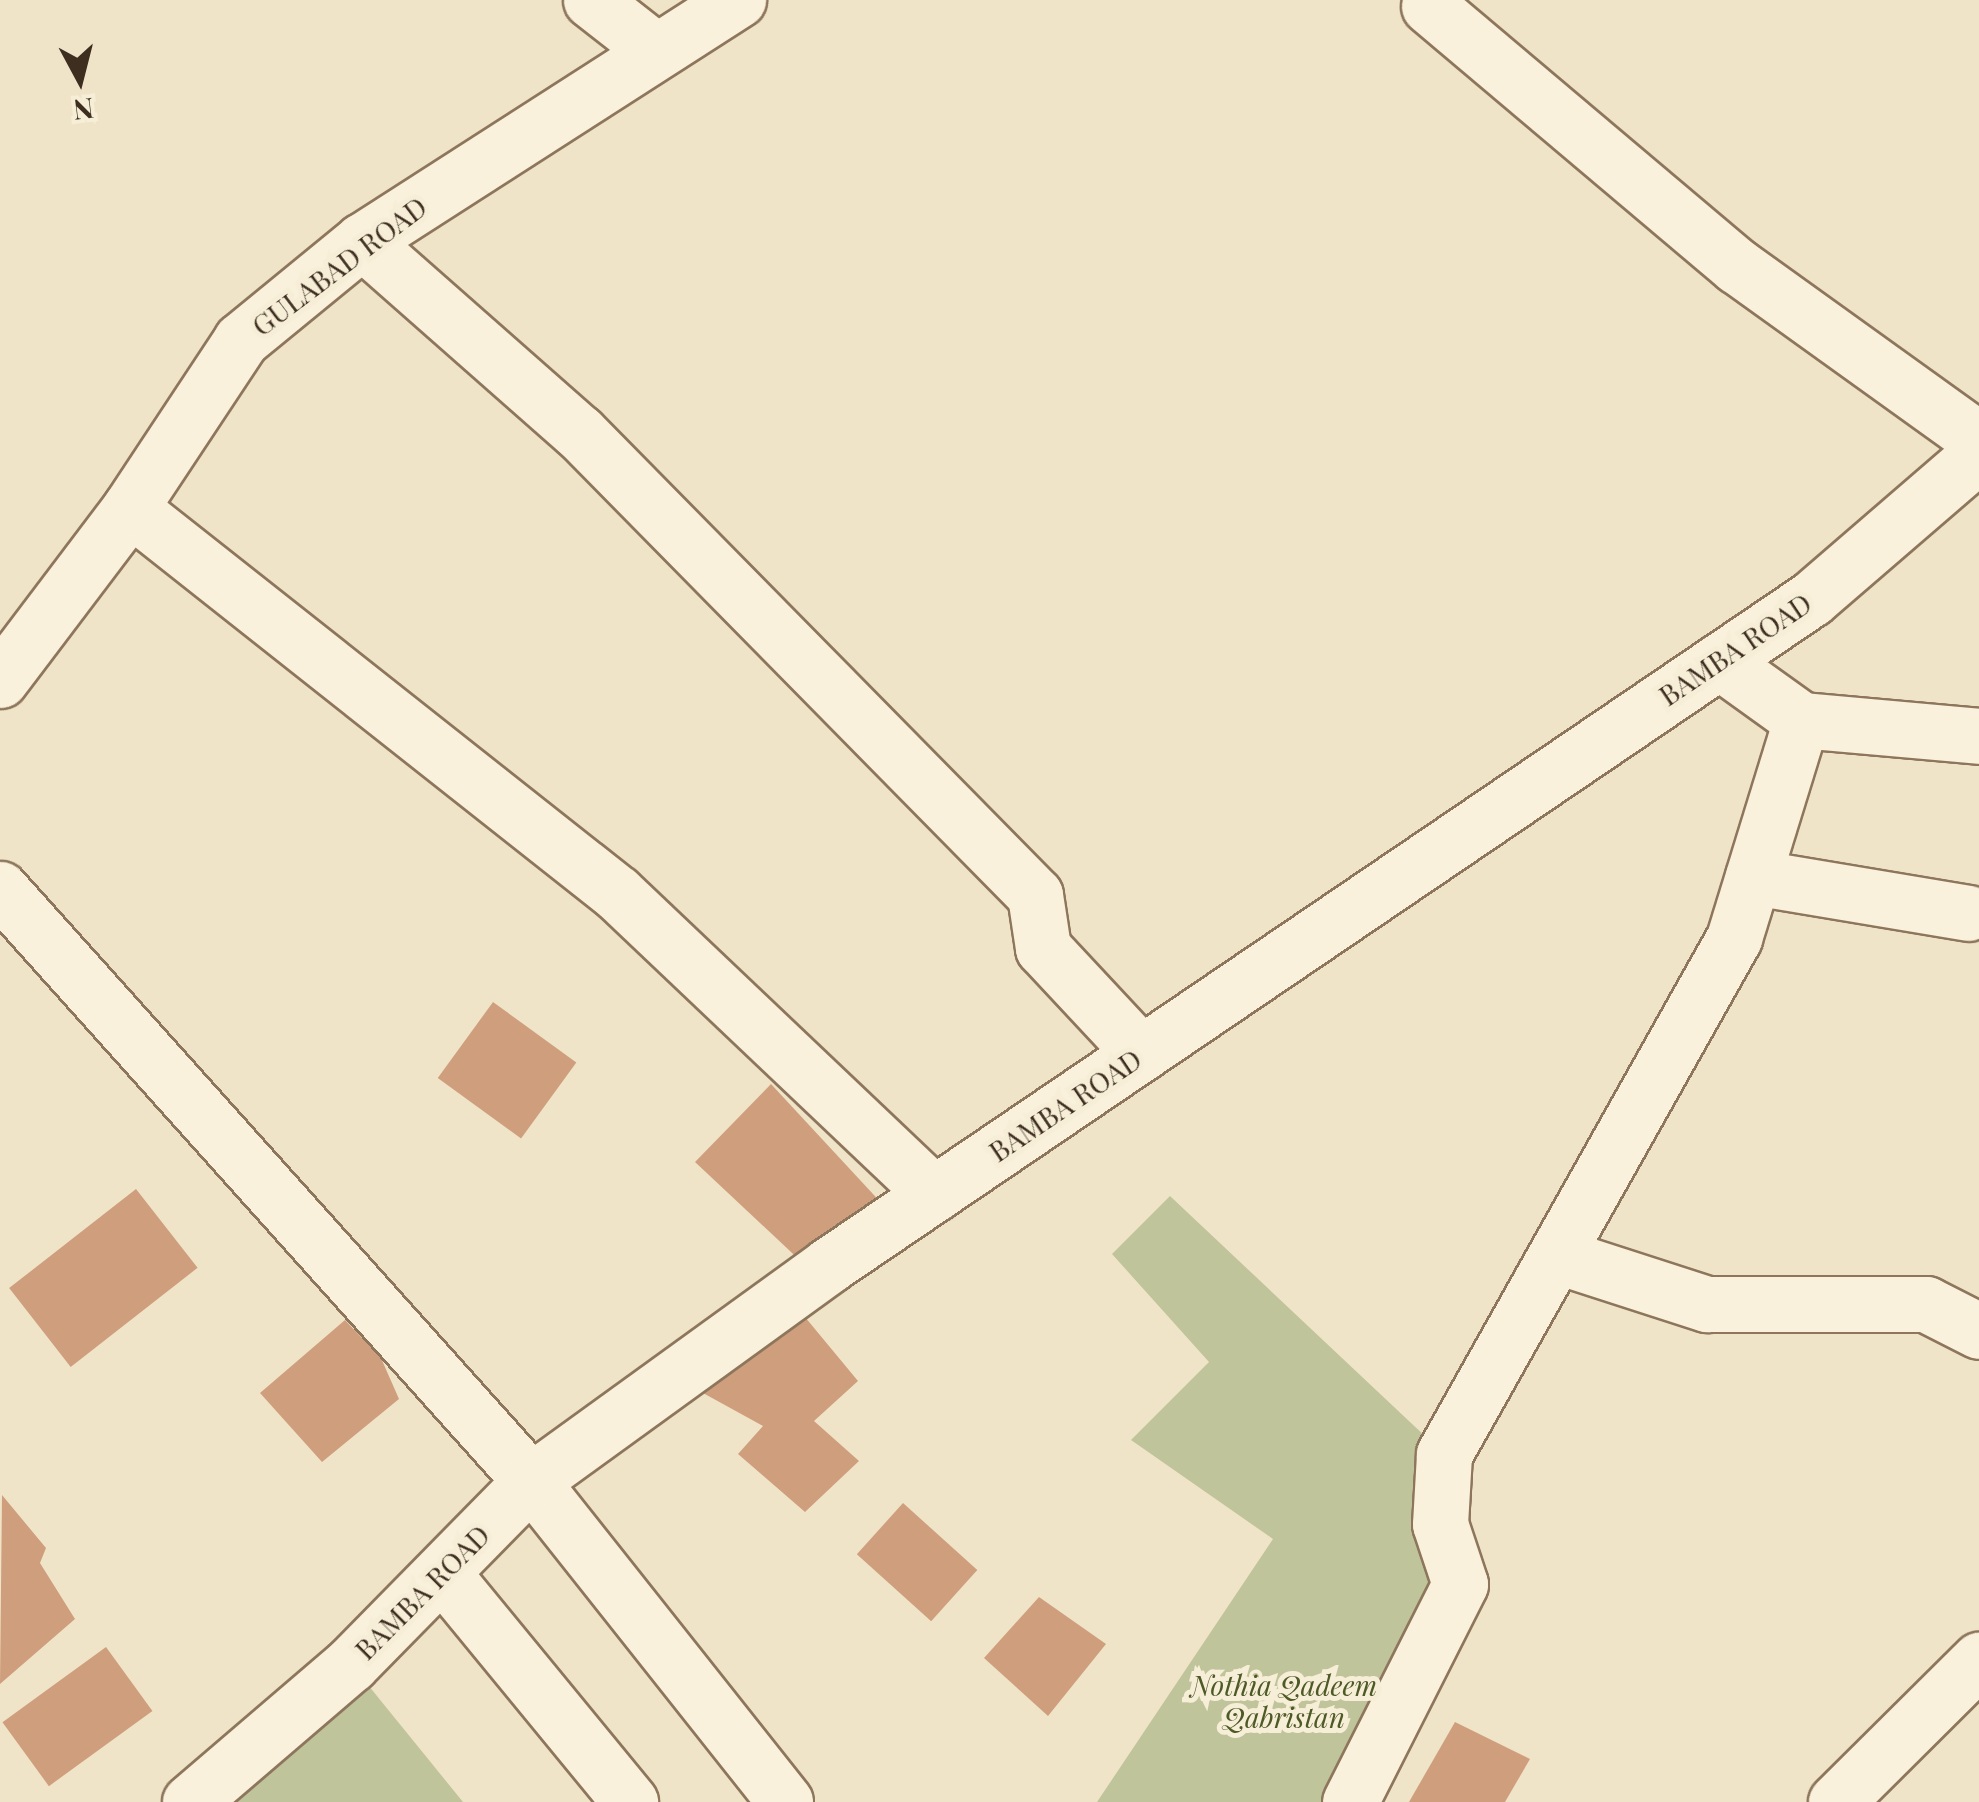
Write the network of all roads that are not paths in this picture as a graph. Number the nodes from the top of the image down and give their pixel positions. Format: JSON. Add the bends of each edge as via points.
{"nodes":[{"id":1,"x":591,"y":0,"type":"edge"},
{"id":2,"x":738,"y":0,"type":"edge"},
{"id":3,"x":1429,"y":6,"type":"dead end"},
{"id":4,"x":655,"y":50,"type":"junction"},
{"id":5,"x":362,"y":240,"type":"junction"},
{"id":6,"x":1979,"y":440,"type":"edge"},
{"id":7,"x":1979,"y":454,"type":"edge"},
{"id":8,"x":130,"y":508,"type":"junction"},
{"id":9,"x":1719,"y":661,"type":"junction"},
{"id":10,"x":0,"y":680,"type":"edge"},
{"id":11,"x":1801,"y":720,"type":"junction"},
{"id":12,"x":1979,"y":736,"type":"edge"},
{"id":13,"x":1753,"y":877,"type":"junction"},
{"id":14,"x":0,"y":889,"type":"edge"},
{"id":15,"x":1968,"y":913,"type":"dead end"},
{"id":16,"x":1141,"y":1053,"type":"junction"},
{"id":17,"x":934,"y":1194,"type":"junction"},
{"id":18,"x":1558,"y":1256,"type":"junction"},
{"id":19,"x":1979,"y":1330,"type":"edge"},
{"id":20,"x":530,"y":1481,"type":"junction"},
{"id":21,"x":443,"y":1574,"type":"junction"},
{"id":22,"x":1979,"y":1660,"type":"edge"},
{"id":23,"x":190,"y":1802,"type":"edge"},
{"id":24,"x":630,"y":1802,"type":"edge"},
{"id":25,"x":785,"y":1802,"type":"edge"},
{"id":26,"x":1350,"y":1802,"type":"edge"},
{"id":27,"x":1836,"y":1802,"type":"edge"}],
"edges":[{"from":1,"to":4,"type":"street"},
{"from":2,"to":4,"type":"street","name":"GULABAD ROAD"},
{"from":3,"to":6,"type":"street","via":[[1737,266]]},
{"from":4,"to":5,"type":"street","name":"GULABAD ROAD"},
{"from":5,"to":8,"type":"street","name":"GULABAD ROAD","via":[[241,340]]},
{"from":5,"to":16,"type":"street","via":[[593,446],[1035,894],[1043,948]]},
{"from":7,"to":9,"type":"street","name":"BAMBA ROAD","via":[[1812,599]]},
{"from":8,"to":10,"type":"street","name":"GULABAD ROAD"},
{"from":8,"to":17,"type":"street","via":[[616,893]]},
{"from":9,"to":11,"type":"street"},
{"from":9,"to":16,"type":"street","name":"BAMBA ROAD"},
{"from":11,"to":12,"type":"street"},
{"from":11,"to":13,"type":"street"},
{"from":13,"to":15,"type":"street"},
{"from":13,"to":18,"type":"street","via":[[1734,938]]},
{"from":14,"to":20,"type":"street"},
{"from":16,"to":17,"type":"street","name":"BAMBA ROAD"},
{"from":17,"to":20,"type":"street","name":"BAMBA ROAD"},
{"from":18,"to":19,"type":"street","via":[[1707,1304],[1926,1304]]},
{"from":18,"to":26,"type":"street","via":[[1444,1454],[1440,1524],[1460,1584]]},
{"from":20,"to":21,"type":"street","name":"BAMBA ROAD"},
{"from":20,"to":25,"type":"street"},
{"from":21,"to":23,"type":"street","name":"BAMBA ROAD"},
{"from":21,"to":24,"type":"street"},
{"from":22,"to":27,"type":"street"}]}
